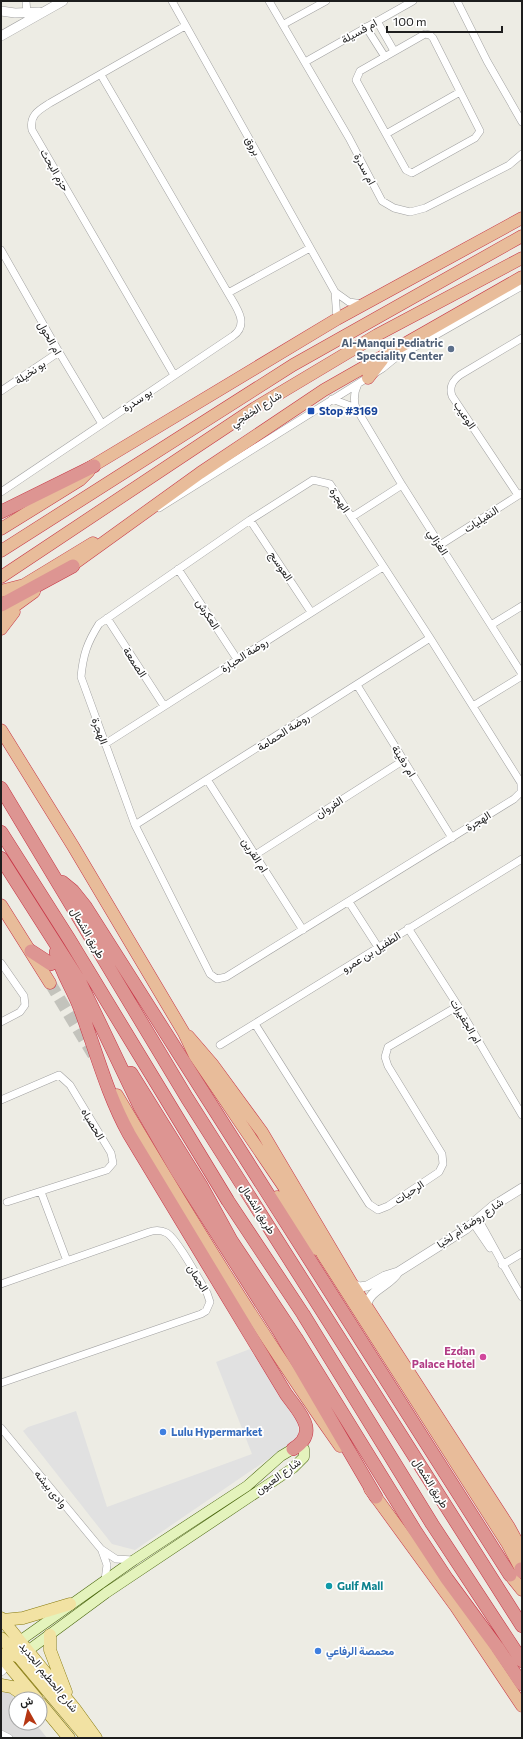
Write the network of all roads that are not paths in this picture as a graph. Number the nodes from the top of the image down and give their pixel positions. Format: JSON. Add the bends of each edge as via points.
{"nodes":[{"id":1,"x":26,"y":1,"type":"edge"},
{"id":2,"x":63,"y":1,"type":"edge"},
{"id":3,"x":172,"y":1,"type":"edge"},
{"id":4,"x":269,"y":1,"type":"edge"},
{"id":5,"x":326,"y":1,"type":"edge"},
{"id":6,"x":413,"y":1,"type":"edge"},
{"id":7,"x":457,"y":1,"type":"edge"},
{"id":8,"x":1,"y":11,"type":"edge"},
{"id":9,"x":42,"y":12,"type":"junction"},
{"id":10,"x":26,"y":13,"type":"junction"},
{"id":11,"x":377,"y":22,"type":"junction"},
{"id":12,"x":284,"y":24,"type":"junction"},
{"id":13,"x":185,"y":26,"type":"junction"},
{"id":14,"x":366,"y":27,"type":"junction"},
{"id":15,"x":1,"y":36,"type":"edge"},
{"id":16,"x":394,"y":51,"type":"junction"},
{"id":17,"x":385,"y":57,"type":"junction"},
{"id":18,"x":305,"y":62,"type":"junction"},
{"id":19,"x":101,"y":75,"type":"junction"},
{"id":20,"x":460,"y":92,"type":"junction"},
{"id":21,"x":521,"y":118,"type":"edge"},
{"id":22,"x":386,"y":134,"type":"junction"},
{"id":23,"x":522,"y":154,"type":"edge"},
{"id":24,"x":522,"y":218,"type":"edge"},
{"id":25,"x":522,"y":236,"type":"edge"},
{"id":26,"x":310,"y":248,"type":"junction"},
{"id":27,"x":1,"y":250,"type":"edge"},
{"id":28,"x":522,"y":258,"type":"edge"},
{"id":29,"x":522,"y":277,"type":"edge"},
{"id":30,"x":522,"y":286,"type":"edge"},
{"id":31,"x":335,"y":292,"type":"junction"},
{"id":32,"x":228,"y":293,"type":"junction"},
{"id":33,"x":362,"y":304,"type":"junction"},
{"id":34,"x":337,"y":319,"type":"junction"},
{"id":35,"x":521,"y":340,"type":"edge"},
{"id":36,"x":391,"y":350,"type":"junction"},
{"id":37,"x":59,"y":352,"type":"junction"},
{"id":38,"x":174,"y":375,"type":"junction"},
{"id":39,"x":363,"y":381,"type":"junction"},
{"id":40,"x":1,"y":391,"type":"edge"},
{"id":41,"x":332,"y":399,"type":"junction"},
{"id":42,"x":356,"y":408,"type":"junction"},
{"id":43,"x":102,"y":424,"type":"junction"},
{"id":44,"x":94,"y":466,"type":"junction"},
{"id":45,"x":402,"y":485,"type":"junction"},
{"id":46,"x":1,"y":492,"type":"edge"},
{"id":47,"x":520,"y":494,"type":"edge"},
{"id":48,"x":1,"y":512,"type":"edge"},
{"id":49,"x":352,"y":517,"type":"junction"},
{"id":50,"x":137,"y":520,"type":"junction"},
{"id":51,"x":250,"y":520,"type":"junction"},
{"id":52,"x":2,"y":526,"type":"edge"},
{"id":53,"x":440,"y":545,"type":"junction"},
{"id":54,"x":1,"y":551,"type":"edge"},
{"id":55,"x":72,"y":566,"type":"junction"},
{"id":56,"x":383,"y":567,"type":"junction"},
{"id":57,"x":178,"y":569,"type":"junction"},
{"id":58,"x":1,"y":576,"type":"edge"},
{"id":59,"x":1,"y":591,"type":"edge"},
{"id":60,"x":24,"y":599,"type":"junction"},
{"id":61,"x":1,"y":605,"type":"edge"},
{"id":62,"x":522,"y":606,"type":"edge"},
{"id":63,"x":311,"y":612,"type":"junction"},
{"id":64,"x":1,"y":616,"type":"edge"},
{"id":65,"x":107,"y":618,"type":"junction"},
{"id":66,"x":491,"y":625,"type":"junction"},
{"id":67,"x":1,"y":628,"type":"edge"},
{"id":68,"x":430,"y":638,"type":"junction"},
{"id":69,"x":237,"y":659,"type":"junction"},
{"id":70,"x":522,"y":675,"type":"edge"},
{"id":71,"x":357,"y":685,"type":"junction"},
{"id":72,"x":164,"y":706,"type":"junction"},
{"id":73,"x":473,"y":706,"type":"junction"},
{"id":74,"x":1,"y":723,"type":"edge"},
{"id":75,"x":1,"y":730,"type":"edge"},
{"id":76,"x":1,"y":735,"type":"edge"},
{"id":77,"x":105,"y":744,"type":"junction"},
{"id":78,"x":13,"y":748,"type":"junction"},
{"id":79,"x":404,"y":760,"type":"junction"},
{"id":80,"x":208,"y":781,"type":"junction"},
{"id":81,"x":1,"y":788,"type":"edge"},
{"id":82,"x":136,"y":825,"type":"junction"},
{"id":83,"x":1,"y":832,"type":"edge"},
{"id":84,"x":452,"y":838,"type":"junction"},
{"id":85,"x":255,"y":854,"type":"junction"},
{"id":86,"x":1,"y":858,"type":"edge"},
{"id":87,"x":522,"y":859,"type":"edge"},
{"id":88,"x":55,"y":878,"type":"junction"},
{"id":89,"x":349,"y":902,"type":"junction"},
{"id":90,"x":1,"y":905,"type":"edge"},
{"id":91,"x":408,"y":928,"type":"junction"},
{"id":92,"x":303,"y":930,"type":"junction"},
{"id":93,"x":54,"y":942,"type":"junction"},
{"id":94,"x":378,"y":947,"type":"junction"},
{"id":95,"x":30,"y":952,"type":"junction"},
{"id":96,"x":1,"y":963,"type":"edge"},
{"id":97,"x":51,"y":964,"type":"dead end"},
{"id":98,"x":50,"y":983,"type":"tunnel mouth"},
{"id":99,"x":458,"y":1006,"type":"junction"},
{"id":100,"x":1,"y":1022,"type":"edge"},
{"id":101,"x":255,"y":1024,"type":"junction"},
{"id":102,"x":184,"y":1033,"type":"junction"},
{"id":103,"x":220,"y":1045,"type":"dead end"},
{"id":104,"x":128,"y":1067,"type":"dead end"},
{"id":105,"x":117,"y":1095,"type":"dead end"},
{"id":106,"x":1,"y":1100,"type":"edge"},
{"id":107,"x":522,"y":1115,"type":"edge"},
{"id":108,"x":237,"y":1148,"type":"junction"},
{"id":109,"x":522,"y":1188,"type":"edge"},
{"id":110,"x":41,"y":1192,"type":"junction"},
{"id":111,"x":7,"y":1202,"type":"dead end"},
{"id":112,"x":221,"y":1219,"type":"junction"},
{"id":113,"x":476,"y":1221,"type":"junction"},
{"id":114,"x":522,"y":1252,"type":"edge"},
{"id":115,"x":323,"y":1255,"type":"junction"},
{"id":116,"x":67,"y":1261,"type":"junction"},
{"id":117,"x":501,"y":1262,"type":"junction"},
{"id":118,"x":398,"y":1272,"type":"junction"},
{"id":119,"x":1,"y":1284,"type":"edge"},
{"id":120,"x":352,"y":1284,"type":"junction"},
{"id":121,"x":522,"y":1297,"type":"edge"},
{"id":122,"x":366,"y":1307,"type":"junction"},
{"id":123,"x":278,"y":1331,"type":"junction"},
{"id":124,"x":324,"y":1350,"type":"junction"},
{"id":125,"x":323,"y":1382,"type":"junction"},
{"id":126,"x":1,"y":1383,"type":"edge"},
{"id":127,"x":1,"y":1428,"type":"edge"},
{"id":128,"x":293,"y":1448,"type":"junction"},
{"id":129,"x":376,"y":1497,"type":"junction"},
{"id":130,"x":101,"y":1549,"type":"junction"},
{"id":131,"x":522,"y":1551,"type":"edge"},
{"id":132,"x":134,"y":1560,"type":"junction"},
{"id":133,"x":519,"y":1572,"type":"edge"},
{"id":134,"x":105,"y":1580,"type":"junction"},
{"id":135,"x":522,"y":1590,"type":"edge"},
{"id":136,"x":70,"y":1604,"type":"junction"},
{"id":137,"x":2,"y":1619,"type":"edge"},
{"id":138,"x":522,"y":1626,"type":"edge"},
{"id":139,"x":50,"y":1635,"type":"junction"},
{"id":140,"x":1,"y":1638,"type":"edge"},
{"id":141,"x":23,"y":1654,"type":"junction"},
{"id":142,"x":6,"y":1655,"type":"edge"},
{"id":143,"x":522,"y":1661,"type":"edge"},
{"id":144,"x":522,"y":1684,"type":"edge"},
{"id":145,"x":1,"y":1685,"type":"edge"},
{"id":146,"x":18,"y":1691,"type":"edge"},
{"id":147,"x":31,"y":1691,"type":"edge"},
{"id":148,"x":522,"y":1706,"type":"edge"},
{"id":149,"x":75,"y":1709,"type":"junction"},
{"id":150,"x":48,"y":1712,"type":"edge"},
{"id":151,"x":48,"y":1714,"type":"edge"},
{"id":152,"x":52,"y":1717,"type":"junction"},
{"id":153,"x":1,"y":1734,"type":"edge"},
{"id":154,"x":8,"y":1738,"type":"edge"},
{"id":155,"x":69,"y":1738,"type":"edge"},
{"id":156,"x":87,"y":1738,"type":"edge"},
{"id":157,"x":96,"y":1738,"type":"edge"}],
"edges":[{"from":1,"to":10,"type":"street"},
{"from":2,"to":9,"type":"street"},
{"from":3,"to":13,"type":"street","name":"بروق"},
{"from":4,"to":12,"type":"street","name":"ام سدرة"},
{"from":5,"to":12,"type":"street"},
{"from":6,"to":11,"type":"street","name":"ام فسيلة"},
{"from":7,"to":21,"type":"street"},
{"from":8,"to":10,"type":"street"},
{"from":9,"to":10,"type":"street"},
{"from":9,"to":15,"type":"street"},
{"from":11,"to":14,"type":"street","name":"ام فسيلة"},
{"from":11,"to":16,"type":"street"},
{"from":12,"to":18,"type":"street","name":"ام سدرة"},
{"from":13,"to":19,"type":"street","name":"حزم البحث"},
{"from":13,"to":26,"type":"street","name":"بروق"},
{"from":14,"to":17,"type":"street"},
{"from":14,"to":18,"type":"street","name":"ام فسيلة"},
{"from":16,"to":17,"type":"street"},
{"from":16,"to":20,"type":"street","via":[[425,34],[430,35]]},
{"from":17,"to":22,"type":"street","via":[[360,71],[356,80]]},
{"from":18,"to":23,"type":"street","name":"ام سدرة","via":[[382,201],[394,208],[410,212],[425,208],[509,165]]},
{"from":19,"to":32,"type":"street","name":"بو سدرة"},
{"from":19,"to":38,"type":"street","name":"حزم البحث","via":[[38,111],[31,120],[32,130]]},
{"from":20,"to":22,"type":"street"},
{"from":20,"to":22,"type":"street","via":[[479,128],[479,134],[419,171],[412,173],[406,170]]},
{"from":24,"to":33,"type":"highway"},
{"from":25,"to":54,"type":"highway","name":"شارع الخفجي","via":[[406,299],[293,365]]},
{"from":26,"to":31,"type":"street","name":"بروق"},
{"from":26,"to":32,"type":"street"},
{"from":27,"to":37,"type":"street","name":"ام الحول"},
{"from":28,"to":58,"type":"highway","name":"شارع الخفجي","via":[[377,335],[255,408]]},
{"from":29,"to":36,"type":"highway"},
{"from":30,"to":39,"type":"street","via":[[394,359]]},
{"from":31,"to":33,"type":"street","name":"بروق","via":[[349,302]]},
{"from":31,"to":34,"type":"street","name":"بروق"},
{"from":32,"to":38,"type":"street","name":"بو سدرة","via":[[242,318],[240,329]]},
{"from":33,"to":34,"type":"highway"},
{"from":34,"to":44,"type":"highway"},
{"from":35,"to":47,"type":"street","name":"الوعيب","via":[[460,375],[452,382],[451,392]]},
{"from":36,"to":39,"type":"highway"},
{"from":36,"to":50,"type":"highway","via":[[324,390],[200,473]]},
{"from":37,"to":40,"type":"street","name":"بو نخيلة"},
{"from":37,"to":43,"type":"street","name":"ام الحول"},
{"from":38,"to":43,"type":"street","name":"بو سدرة"},
{"from":39,"to":41,"type":"street"},
{"from":39,"to":42,"type":"street","via":[[355,390]]},
{"from":41,"to":42,"type":"street"},
{"from":41,"to":50,"type":"street","via":[[172,502]]},
{"from":42,"to":45,"type":"street","name":"الغزالي"},
{"from":43,"to":46,"type":"street","name":"بو سدرة"},
{"from":44,"to":48,"type":"highway"},
{"from":44,"to":52,"type":"highway","via":[[80,480]]},
{"from":45,"to":49,"type":"street","name":"الهجرة"},
{"from":45,"to":53,"type":"street","name":"الغزالي"},
{"from":47,"to":53,"type":"street","name":"النفيليات"},
{"from":49,"to":51,"type":"street","name":"الهجرة","via":[[330,484],[313,480]]},
{"from":49,"to":56,"type":"street","name":"الهجرة"},
{"from":50,"to":55,"type":"highway"},
{"from":50,"to":59,"type":"highway","via":[[82,549],[24,585]]},
{"from":51,"to":57,"type":"street","name":"الهجرة"},
{"from":51,"to":63,"type":"street","name":"العوسج"},
{"from":53,"to":66,"type":"street","name":"الغزالي"},
{"from":55,"to":60,"type":"highway"},
{"from":55,"to":61,"type":"highway"},
{"from":56,"to":63,"type":"street","name":"روضة الحبارة"},
{"from":56,"to":68,"type":"street","name":"الهجرة"},
{"from":57,"to":65,"type":"street","name":"الهجرة"},
{"from":57,"to":69,"type":"street","name":"العكرش"},
{"from":60,"to":64,"type":"highway"},
{"from":60,"to":67,"type":"highway"},
{"from":62,"to":66,"type":"street"},
{"from":63,"to":69,"type":"street","name":"روضة الحبارة"},
{"from":65,"to":72,"type":"street","name":"الصمعة"},
{"from":65,"to":77,"type":"street","name":"الهجرة","via":[[99,624],[83,656],[81,677]]},
{"from":66,"to":70,"type":"street","name":"الغزالي"},
{"from":68,"to":71,"type":"street","name":"روضة الحمامة"},
{"from":68,"to":73,"type":"street","name":"الهجرة"},
{"from":69,"to":72,"type":"street","name":"روضة الحبارة"},
{"from":70,"to":73,"type":"street"},
{"from":71,"to":79,"type":"street","name":"ام دفينة"},
{"from":71,"to":80,"type":"street","name":"روضة الحمامة"},
{"from":72,"to":77,"type":"street","name":"روضة الحبارة"},
{"from":73,"to":84,"type":"street","name":"الهجرة","via":[[521,783],[521,792]]},
{"from":74,"to":78,"type":"highway"},
{"from":75,"to":78,"type":"highway"},
{"from":76,"to":78,"type":"highway"},
{"from":77,"to":82,"type":"street","name":"الهجرة"},
{"from":78,"to":102,"type":"highway"},
{"from":79,"to":84,"type":"street","name":"ام دفينة"},
{"from":79,"to":85,"type":"street","name":"الفروان"},
{"from":80,"to":82,"type":"street","name":"روضة الحمامة"},
{"from":80,"to":85,"type":"street","name":"ام القرين"},
{"from":81,"to":88,"type":"highway","name":"طريق الشمال"},
{"from":82,"to":92,"type":"street","name":"الهجرة","via":[[210,974],[217,979],[226,977]]},
{"from":83,"to":124,"type":"highway","name":"طريق الشمال","via":[[228,1201]]},
{"from":84,"to":89,"type":"street","name":"الهجرة"},
{"from":85,"to":92,"type":"street","name":"ام القرين"},
{"from":86,"to":93,"type":"highway"},
{"from":87,"to":91,"type":"street","name":"الطفيل بن عمرو"},
{"from":88,"to":108,"type":"highway","via":[[79,898]]},
{"from":88,"to":138,"type":"highway","name":"طريق الشمال","via":[[187,1098]]},
{"from":89,"to":92,"type":"street","name":"الهجرة"},
{"from":89,"to":94,"type":"street"},
{"from":90,"to":95,"type":"highway"},
{"from":91,"to":94,"type":"street","name":"الطفيل بن عمرو"},
{"from":91,"to":99,"type":"street","name":"ام الجفيرات"},
{"from":93,"to":123,"type":"highway","via":[[80,982],[140,1107],[177,1171]]},
{"from":93,"to":128,"type":"highway","via":[[59,964],[80,1007],[119,1116],[286,1394],[305,1420],[305,1437]]},
{"from":94,"to":101,"type":"street","name":"الطفيل بن عمرو"},
{"from":95,"to":97,"type":"highway"},
{"from":95,"to":98,"type":"highway"},
{"from":96,"to":100,"type":"street","via":[[24,996],[25,1002],[20,1012]]},
{"from":99,"to":101,"type":"street","name":"الرحيات","via":[[388,1047],[385,1057],[388,1066],[442,1154],[443,1164],[439,1172],[378,1210],[369,1204]]},
{"from":99,"to":107,"type":"street","name":"ام الجفيرات"},
{"from":101,"to":103,"type":"street","name":"الطفيل بن عمرو"},
{"from":102,"to":115,"type":"highway","via":[[194,1056],[287,1192]]},
{"from":102,"to":120,"type":"highway","via":[[213,1065],[258,1127]]},
{"from":104,"to":112,"type":"highway"},
{"from":105,"to":129,"type":"highway","via":[[215,1258],[302,1392]]},
{"from":106,"to":110,"type":"street","name":"الحصباه","via":[[59,1074],[70,1085],[111,1153],[113,1163],[108,1170]]},
{"from":108,"to":115,"type":"highway","via":[[250,1159],[306,1239]]},
{"from":108,"to":133,"type":"highway","via":[[415,1423]]},
{"from":109,"to":113,"type":"street","name":"شارع روضة أم لخبا","via":[[493,1206]]},
{"from":110,"to":111,"type":"street","name":"الحصباه"},
{"from":110,"to":116,"type":"street"},
{"from":112,"to":124,"type":"highway","via":[[305,1336]]},
{"from":112,"to":125,"type":"highway"},
{"from":113,"to":117,"type":"street"},
{"from":113,"to":118,"type":"street","name":"شارع روضة أم لخبا"},
{"from":114,"to":117,"type":"street"},
{"from":115,"to":133,"type":"highway","via":[[507,1543]]},
{"from":116,"to":119,"type":"street","name":"الجمان"},
{"from":116,"to":126,"type":"street","name":"الجمان","via":[[149,1232],[161,1231],[171,1236],[210,1302],[202,1314]]},
{"from":117,"to":121,"type":"street"},
{"from":118,"to":120,"type":"street","name":"شارع روضة أم لخبا","via":[[388,1274],[368,1286],[359,1287]]},
{"from":118,"to":122,"type":"street","name":"شارع روضة أم لخبا","via":[[392,1280],[372,1294]]},
{"from":120,"to":122,"type":"highway"},
{"from":122,"to":131,"type":"highway"},
{"from":123,"to":125,"type":"highway"},
{"from":123,"to":129,"type":"highway"},
{"from":124,"to":143,"type":"highway","name":"طريق الشمال","via":[[432,1524]]},
{"from":125,"to":144,"type":"highway","via":[[443,1573]]},
{"from":127,"to":130,"type":"street","name":"وادى بيشه"},
{"from":128,"to":132,"type":"main road","name":"شارع العيون","via":[[247,1486]]},
{"from":128,"to":139,"type":"main road","name":"شارع العيون","via":[[302,1448],[305,1454],[293,1468],[106,1593]]},
{"from":129,"to":148,"type":"highway","via":[[456,1607]]},
{"from":130,"to":132,"type":"street","name":"وادى بيشه","via":[[116,1559]]},
{"from":130,"to":134,"type":"street","name":"وادى بيشه","via":[[107,1564]]},
{"from":132,"to":134,"type":"main road","name":"شارع العيون"},
{"from":133,"to":135,"type":"highway"},
{"from":134,"to":136,"type":"main road","name":"شارع العيون"},
{"from":136,"to":137,"type":"main road","via":[[20,1619]]},
{"from":136,"to":142,"type":"main road","name":"شارع العيون"},
{"from":137,"to":142,"type":"main road","name":"شارع الحطيم الجديد"},
{"from":139,"to":141,"type":"main road","name":"شارع العيون"},
{"from":139,"to":149,"type":"main road","via":[[51,1655]]},
{"from":140,"to":142,"type":"main road"},
{"from":141,"to":142,"type":"main road","name":"شارع الحطيم الجديد"},
{"from":141,"to":142,"type":"main road"},
{"from":141,"to":149,"type":"main road","name":"شارع الحطيم الجديد"},
{"from":141,"to":156,"type":"main road"},
{"from":142,"to":147,"type":"main road","name":"شارع الحطيم الجديد"},
{"from":145,"to":146,"type":"main road"},
{"from":149,"to":157,"type":"main road","name":"شارع الحطيم الجديد"},
{"from":150,"to":152,"type":"main road"},
{"from":151,"to":152,"type":"main road"},
{"from":152,"to":155,"type":"main road"},
{"from":153,"to":154,"type":"street"}]}
